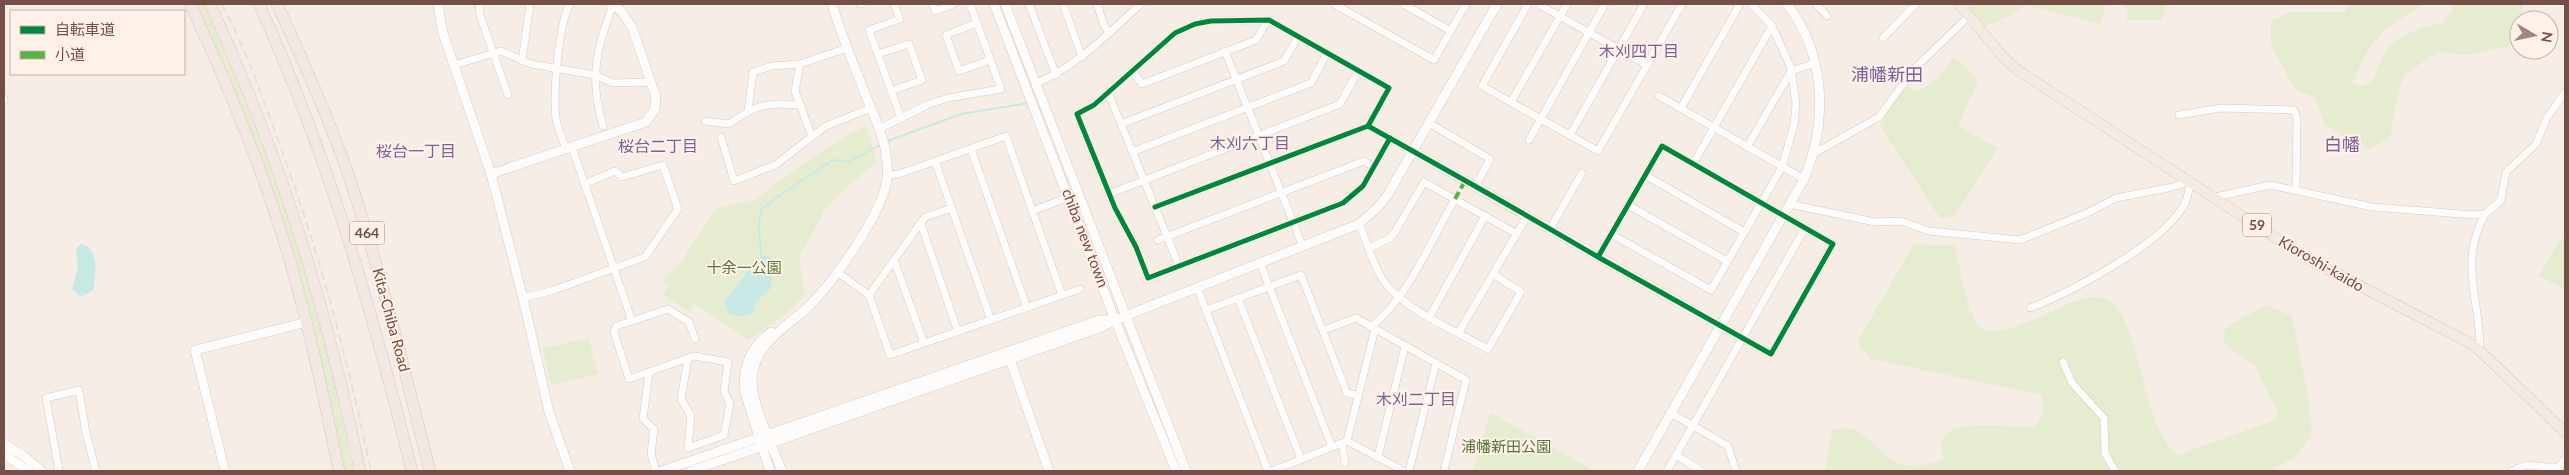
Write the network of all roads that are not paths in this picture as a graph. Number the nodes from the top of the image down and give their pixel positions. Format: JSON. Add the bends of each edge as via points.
{"nodes":[{"id":1,"x":190,"y":4,"type":"edge"},
{"id":2,"x":210,"y":4,"type":"edge"},
{"id":3,"x":260,"y":4,"type":"edge"},
{"id":4,"x":277,"y":4,"type":"edge"},
{"id":5,"x":438,"y":4,"type":"edge"},
{"id":6,"x":479,"y":4,"type":"edge"},
{"id":7,"x":530,"y":4,"type":"edge"},
{"id":8,"x":570,"y":4,"type":"edge"},
{"id":9,"x":832,"y":4,"type":"edge"},
{"id":10,"x":894,"y":4,"type":"edge"},
{"id":11,"x":933,"y":4,"type":"edge"},
{"id":12,"x":954,"y":4,"type":"edge"},
{"id":13,"x":970,"y":4,"type":"edge"},
{"id":14,"x":994,"y":4,"type":"edge"},
{"id":15,"x":1005,"y":4,"type":"edge"},
{"id":16,"x":1029,"y":4,"type":"edge"},
{"id":17,"x":1063,"y":4,"type":"edge"},
{"id":18,"x":1097,"y":4,"type":"edge"},
{"id":19,"x":1334,"y":4,"type":"edge"},
{"id":20,"x":1403,"y":4,"type":"edge"},
{"id":21,"x":1466,"y":4,"type":"edge"},
{"id":22,"x":1497,"y":4,"type":"edge"},
{"id":23,"x":1528,"y":4,"type":"edge"},
{"id":24,"x":1538,"y":4,"type":"edge"},
{"id":25,"x":1567,"y":4,"type":"edge"},
{"id":26,"x":1605,"y":4,"type":"edge"},
{"id":27,"x":1644,"y":4,"type":"edge"},
{"id":28,"x":1682,"y":4,"type":"edge"},
{"id":29,"x":1740,"y":4,"type":"edge"},
{"id":30,"x":1751,"y":4,"type":"edge"},
{"id":31,"x":1787,"y":4,"type":"edge"},
{"id":32,"x":1816,"y":4,"type":"edge"},
{"id":33,"x":1916,"y":4,"type":"edge"},
{"id":34,"x":1959,"y":4,"type":"edge"},
{"id":35,"x":616,"y":5,"type":"edge"},
{"id":36,"x":1137,"y":5,"type":"edge"},
{"id":37,"x":1560,"y":16,"type":"junction"},
{"id":38,"x":1827,"y":16,"type":"dead end"},
{"id":39,"x":1969,"y":16,"type":"junction"},
{"id":40,"x":1268,"y":20,"type":"junction"},
{"id":41,"x":976,"y":23,"type":"junction"},
{"id":42,"x":1772,"y":26,"type":"junction"},
{"id":43,"x":1451,"y":31,"type":"junction"},
{"id":44,"x":1589,"y":32,"type":"junction"},
{"id":45,"x":1109,"y":33,"type":"junction"},
{"id":46,"x":1298,"y":37,"type":"junction"},
{"id":47,"x":1883,"y":38,"type":"dead end"},
{"id":48,"x":847,"y":48,"type":"junction"},
{"id":49,"x":1618,"y":49,"type":"junction"},
{"id":50,"x":1225,"y":51,"type":"junction"},
{"id":51,"x":493,"y":52,"type":"junction"},
{"id":52,"x":1327,"y":53,"type":"junction"},
{"id":53,"x":878,"y":54,"type":"junction"},
{"id":54,"x":1082,"y":57,"type":"junction"},
{"id":55,"x":522,"y":60,"type":"junction"},
{"id":56,"x":990,"y":60,"type":"junction"},
{"id":57,"x":1816,"y":63,"type":"junction"},
{"id":58,"x":800,"y":64,"type":"junction"},
{"id":59,"x":454,"y":65,"type":"junction"},
{"id":60,"x":1647,"y":65,"type":"junction"},
{"id":61,"x":557,"y":69,"type":"junction"},
{"id":62,"x":1132,"y":71,"type":"junction"},
{"id":63,"x":1358,"y":71,"type":"junction"},
{"id":64,"x":1791,"y":71,"type":"junction"},
{"id":65,"x":595,"y":75,"type":"junction"},
{"id":66,"x":1056,"y":75,"type":"junction"},
{"id":67,"x":1236,"y":79,"type":"junction"},
{"id":68,"x":651,"y":82,"type":"junction"},
{"id":69,"x":1035,"y":84,"type":"junction"},
{"id":70,"x":891,"y":92,"type":"junction"},
{"id":71,"x":1108,"y":92,"type":"junction"},
{"id":72,"x":2565,"y":92,"type":"edge"},
{"id":73,"x":508,"y":95,"type":"dead end"},
{"id":74,"x":1659,"y":96,"type":"dead end"},
{"id":75,"x":1511,"y":102,"type":"junction"},
{"id":76,"x":801,"y":105,"type":"junction"},
{"id":77,"x":871,"y":108,"type":"junction"},
{"id":78,"x":1248,"y":108,"type":"junction"},
{"id":79,"x":1680,"y":108,"type":"junction"},
{"id":80,"x":748,"y":110,"type":"junction"},
{"id":81,"x":2179,"y":115,"type":"dead end"},
{"id":82,"x":901,"y":118,"type":"junction"},
{"id":83,"x":1540,"y":119,"type":"junction"},
{"id":84,"x":705,"y":121,"type":"dead end"},
{"id":85,"x":1429,"y":123,"type":"junction"},
{"id":86,"x":1121,"y":124,"type":"junction"},
{"id":87,"x":603,"y":126,"type":"dead end"},
{"id":88,"x":1368,"y":126,"type":"junction"},
{"id":89,"x":1713,"y":127,"type":"junction"},
{"id":90,"x":879,"y":129,"type":"junction"},
{"id":91,"x":1570,"y":135,"type":"junction"},
{"id":92,"x":1259,"y":136,"type":"junction"},
{"id":93,"x":721,"y":137,"type":"dead end"},
{"id":94,"x":812,"y":137,"type":"junction"},
{"id":95,"x":1390,"y":138,"type":"junction"},
{"id":96,"x":1528,"y":140,"type":"dead end"},
{"id":97,"x":1747,"y":147,"type":"junction"},
{"id":98,"x":569,"y":148,"type":"junction"},
{"id":99,"x":971,"y":149,"type":"junction"},
{"id":100,"x":1413,"y":151,"type":"junction"},
{"id":101,"x":1132,"y":152,"type":"junction"},
{"id":102,"x":1813,"y":154,"type":"junction"},
{"id":103,"x":935,"y":161,"type":"junction"},
{"id":104,"x":1270,"y":163,"type":"junction"},
{"id":105,"x":1693,"y":164,"type":"junction"},
{"id":106,"x":1374,"y":167,"type":"junction"},
{"id":107,"x":1782,"y":167,"type":"junction"},
{"id":108,"x":1582,"y":173,"type":"dead end"},
{"id":109,"x":491,"y":174,"type":"junction"},
{"id":110,"x":887,"y":175,"type":"junction"},
{"id":111,"x":1645,"y":175,"type":"junction"},
{"id":112,"x":1804,"y":179,"type":"junction"},
{"id":113,"x":1144,"y":180,"type":"junction"},
{"id":114,"x":2189,"y":180,"type":"junction"},
{"id":115,"x":584,"y":184,"type":"junction"},
{"id":116,"x":1476,"y":187,"type":"junction"},
{"id":117,"x":2296,"y":189,"type":"junction"},
{"id":118,"x":1282,"y":193,"type":"junction"},
{"id":119,"x":1109,"y":194,"type":"junction"},
{"id":120,"x":1069,"y":197,"type":"junction"},
{"id":121,"x":2215,"y":197,"type":"junction"},
{"id":122,"x":1455,"y":199,"type":"junction"},
{"id":123,"x":1761,"y":203,"type":"junction"},
{"id":124,"x":1789,"y":204,"type":"junction"},
{"id":125,"x":1628,"y":205,"type":"junction"},
{"id":126,"x":1155,"y":207,"type":"junction"},
{"id":127,"x":952,"y":208,"type":"junction"},
{"id":128,"x":1032,"y":211,"type":"junction"},
{"id":129,"x":2485,"y":214,"type":"junction"},
{"id":130,"x":1782,"y":215,"type":"junction"},
{"id":131,"x":1485,"y":216,"type":"junction"},
{"id":132,"x":1527,"y":216,"type":"junction"},
{"id":133,"x":1293,"y":222,"type":"junction"},
{"id":134,"x":920,"y":224,"type":"junction"},
{"id":135,"x":1359,"y":224,"type":"junction"},
{"id":136,"x":1805,"y":228,"type":"junction"},
{"id":137,"x":1550,"y":229,"type":"junction"},
{"id":138,"x":1744,"y":232,"type":"junction"},
{"id":139,"x":1516,"y":234,"type":"junction"},
{"id":140,"x":1611,"y":234,"type":"junction"},
{"id":141,"x":1167,"y":237,"type":"junction"},
{"id":142,"x":1158,"y":240,"type":"dead end"},
{"id":143,"x":1303,"y":247,"type":"junction"},
{"id":144,"x":1369,"y":248,"type":"junction"},
{"id":145,"x":1598,"y":256,"type":"junction"},
{"id":146,"x":894,"y":260,"type":"junction"},
{"id":147,"x":1727,"y":261,"type":"junction"},
{"id":148,"x":1260,"y":263,"type":"junction"},
{"id":149,"x":1179,"y":266,"type":"junction"},
{"id":150,"x":613,"y":268,"type":"junction"},
{"id":151,"x":836,"y":272,"type":"junction"},
{"id":152,"x":1493,"y":274,"type":"junction"},
{"id":153,"x":1270,"y":286,"type":"junction"},
{"id":154,"x":1197,"y":287,"type":"junction"},
{"id":155,"x":1080,"y":289,"type":"dead end"},
{"id":156,"x":869,"y":295,"type":"junction"},
{"id":157,"x":1062,"y":295,"type":"junction"},
{"id":158,"x":524,"y":298,"type":"junction"},
{"id":159,"x":1238,"y":298,"type":"junction"},
{"id":160,"x":1399,"y":298,"type":"junction"},
{"id":161,"x":1027,"y":308,"type":"junction"},
{"id":162,"x":2030,"y":308,"type":"dead end"},
{"id":163,"x":1206,"y":310,"type":"junction"},
{"id":164,"x":1127,"y":315,"type":"junction"},
{"id":165,"x":1430,"y":316,"type":"junction"},
{"id":166,"x":991,"y":320,"type":"junction"},
{"id":167,"x":1115,"y":320,"type":"junction"},
{"id":168,"x":632,"y":321,"type":"junction"},
{"id":169,"x":307,"y":322,"type":"junction"},
{"id":170,"x":1720,"y":326,"type":"junction"},
{"id":171,"x":1373,"y":328,"type":"junction"},
{"id":172,"x":1324,"y":330,"type":"junction"},
{"id":173,"x":958,"y":332,"type":"junction"},
{"id":174,"x":1459,"y":332,"type":"junction"},
{"id":175,"x":1742,"y":338,"type":"junction"},
{"id":176,"x":695,"y":339,"type":"dead end"},
{"id":177,"x":924,"y":343,"type":"junction"},
{"id":178,"x":1406,"y":346,"type":"junction"},
{"id":179,"x":2477,"y":348,"type":"junction"},
{"id":180,"x":1008,"y":356,"type":"junction"},
{"id":181,"x":688,"y":358,"type":"junction"},
{"id":182,"x":2063,"y":362,"type":"dead end"},
{"id":183,"x":1436,"y":363,"type":"junction"},
{"id":184,"x":649,"y":372,"type":"junction"},
{"id":185,"x":1358,"y":396,"type":"junction"},
{"id":186,"x":1671,"y":412,"type":"junction"},
{"id":187,"x":1693,"y":426,"type":"junction"},
{"id":188,"x":2565,"y":432,"type":"edge"},
{"id":189,"x":765,"y":441,"type":"junction"},
{"id":190,"x":1345,"y":442,"type":"junction"},
{"id":191,"x":4,"y":444,"type":"edge"},
{"id":192,"x":1332,"y":447,"type":"junction"},
{"id":193,"x":688,"y":448,"type":"junction"},
{"id":194,"x":4,"y":454,"type":"edge"},
{"id":195,"x":1676,"y":455,"type":"junction"},
{"id":196,"x":1378,"y":457,"type":"junction"},
{"id":197,"x":1302,"y":459,"type":"junction"},
{"id":198,"x":2565,"y":459,"type":"edge"},
{"id":199,"x":692,"y":461,"type":"junction"},
{"id":200,"x":1346,"y":463,"type":"dead end"},
{"id":201,"x":28,"y":471,"type":"edge"},
{"id":202,"x":42,"y":471,"type":"edge"},
{"id":203,"x":59,"y":471,"type":"edge"},
{"id":204,"x":96,"y":471,"type":"edge"},
{"id":205,"x":225,"y":471,"type":"edge"},
{"id":206,"x":339,"y":471,"type":"edge"},
{"id":207,"x":360,"y":471,"type":"edge"},
{"id":208,"x":412,"y":471,"type":"edge"},
{"id":209,"x":430,"y":471,"type":"edge"},
{"id":210,"x":570,"y":471,"type":"edge"},
{"id":211,"x":656,"y":471,"type":"edge"},
{"id":212,"x":662,"y":471,"type":"edge"},
{"id":213,"x":691,"y":471,"type":"edge"},
{"id":214,"x":770,"y":471,"type":"edge"},
{"id":215,"x":782,"y":471,"type":"edge"},
{"id":216,"x":1049,"y":471,"type":"edge"},
{"id":217,"x":1176,"y":471,"type":"edge"},
{"id":218,"x":1186,"y":471,"type":"edge"},
{"id":219,"x":1270,"y":471,"type":"edge"},
{"id":220,"x":1404,"y":471,"type":"edge"},
{"id":221,"x":1409,"y":471,"type":"edge"},
{"id":222,"x":1444,"y":471,"type":"edge"},
{"id":223,"x":1638,"y":471,"type":"edge"},
{"id":224,"x":1667,"y":471,"type":"edge"},
{"id":225,"x":1701,"y":471,"type":"edge"},
{"id":226,"x":1736,"y":471,"type":"edge"},
{"id":227,"x":2116,"y":471,"type":"edge"},
{"id":228,"x":2512,"y":471,"type":"edge"}],
"edges":[{"from":1,"to":169,"type":"highway","via":[[252,147]]},
{"from":2,"to":207,"type":"highway","via":[[265,132],[303,240],[334,349]]},
{"from":3,"to":208,"type":"highway","name":"Kita-Chiba Road","number":"464","via":[[306,113],[340,208],[374,319]]},
{"from":4,"to":209,"type":"highway","name":"Kita-Chiba Road","number":"464","via":[[330,126],[360,210],[389,307]]},
{"from":5,"to":59,"type":"street","via":[[442,30]]},
{"from":6,"to":51,"type":"street"},
{"from":7,"to":55,"type":"street"},
{"from":8,"to":61,"type":"street","via":[[565,12]]},
{"from":9,"to":48,"type":"street"},
{"from":10,"to":53,"type":"street","via":[[900,19],[869,30]]},
{"from":11,"to":12,"type":"street","via":[[935,11]]},
{"from":13,"to":41,"type":"street"},
{"from":14,"to":120,"type":"street","name":"chiba new town"},
{"from":15,"to":69,"type":"street","name":"chiba new town"},
{"from":16,"to":66,"type":"street"},
{"from":17,"to":54,"type":"street"},
{"from":18,"to":45,"type":"street"},
{"from":19,"to":43,"type":"street","via":[[1434,60]]},
{"from":20,"to":43,"type":"street"},
{"from":21,"to":43,"type":"street"},
{"from":22,"to":85,"type":"street"},
{"from":23,"to":75,"type":"street","via":[[1482,86]]},
{"from":24,"to":37,"type":"street"},
{"from":25,"to":37,"type":"street"},
{"from":26,"to":44,"type":"street"},
{"from":27,"to":49,"type":"street"},
{"from":28,"to":60,"type":"street"},
{"from":29,"to":79,"type":"street"},
{"from":30,"to":42,"type":"street"},
{"from":31,"to":57,"type":"street","via":[[1800,24]]},
{"from":32,"to":38,"type":"street"},
{"from":33,"to":47,"type":"street"},
{"from":34,"to":39,"type":"main road","name":"Kioroshi-kaido","number":"59"},
{"from":35,"to":65,"type":"street","via":[[600,38]]},
{"from":35,"to":68,"type":"street","via":[[632,27]]},
{"from":36,"to":45,"type":"street"},
{"from":37,"to":44,"type":"street"},
{"from":37,"to":75,"type":"street"},
{"from":39,"to":102,"type":"street","via":[[1914,69],[1880,117]]},
{"from":39,"to":114,"type":"main road","name":"Kioroshi-kaido","number":"59","via":[[2019,71]]},
{"from":40,"to":46,"type":"street"},
{"from":40,"to":50,"type":"street","via":[[1256,40]]},
{"from":40,"to":62,"type":"street","via":[[1211,21],[1188,27],[1169,38]]},
{"from":41,"to":56,"type":"street"},
{"from":41,"to":56,"type":"street","via":[[946,34],[959,72]]},
{"from":42,"to":64,"type":"street"},
{"from":42,"to":89,"type":"street"},
{"from":44,"to":49,"type":"street"},
{"from":44,"to":83,"type":"street"},
{"from":45,"to":54,"type":"street"},
{"from":46,"to":52,"type":"street"},
{"from":46,"to":67,"type":"street","via":[[1284,61]]},
{"from":48,"to":58,"type":"street"},
{"from":48,"to":77,"type":"street"},
{"from":49,"to":60,"type":"street"},
{"from":49,"to":91,"type":"street"},
{"from":50,"to":62,"type":"street","via":[[1142,84]]},
{"from":50,"to":67,"type":"street"},
{"from":51,"to":55,"type":"street","via":[[510,54]]},
{"from":51,"to":59,"type":"street"},
{"from":51,"to":73,"type":"street"},
{"from":52,"to":63,"type":"street"},
{"from":52,"to":78,"type":"street","via":[[1311,83]]},
{"from":53,"to":70,"type":"street"},
{"from":53,"to":70,"type":"street","via":[[909,44],[922,80]]},
{"from":54,"to":66,"type":"street"},
{"from":55,"to":61,"type":"street"},
{"from":56,"to":82,"type":"street","via":[[1001,89],[948,98]]},
{"from":57,"to":64,"type":"street"},
{"from":57,"to":102,"type":"street","via":[[1820,117]]},
{"from":58,"to":76,"type":"street","via":[[795,91]]},
{"from":58,"to":80,"type":"street","via":[[772,66],[753,72]]},
{"from":59,"to":109,"type":"street"},
{"from":60,"to":91,"type":"street","via":[[1598,151]]},
{"from":61,"to":65,"type":"street"},
{"from":61,"to":98,"type":"street","via":[[556,120]]},
{"from":62,"to":71,"type":"street"},
{"from":63,"to":88,"type":"street","via":[[1389,88]]},
{"from":63,"to":92,"type":"street","via":[[1340,104]]},
{"from":64,"to":97,"type":"street"},
{"from":64,"to":107,"type":"street","via":[[1796,104],[1794,125]]},
{"from":65,"to":68,"type":"street","via":[[613,83]]},
{"from":65,"to":87,"type":"street","via":[[595,101]]},
{"from":66,"to":69,"type":"street"},
{"from":67,"to":78,"type":"street"},
{"from":67,"to":86,"type":"street"},
{"from":68,"to":98,"type":"street","via":[[656,103],[646,122]]},
{"from":69,"to":164,"type":"street","name":"chiba new town"},
{"from":70,"to":82,"type":"street"},
{"from":71,"to":86,"type":"street"},
{"from":71,"to":119,"type":"street","via":[[1077,114]]},
{"from":72,"to":129,"type":"street","via":[[2547,118],[2536,144],[2506,172],[2501,200]]},
{"from":74,"to":79,"type":"street"},
{"from":75,"to":83,"type":"street"},
{"from":76,"to":80,"type":"street","via":[[768,103]]},
{"from":76,"to":94,"type":"street"},
{"from":77,"to":90,"type":"street"},
{"from":77,"to":94,"type":"street","via":[[826,126]]},
{"from":78,"to":92,"type":"street"},
{"from":78,"to":101,"type":"street"},
{"from":79,"to":89,"type":"street"},
{"from":80,"to":84,"type":"street","via":[[729,124]]},
{"from":81,"to":117,"type":"street","via":[[2220,108],[2294,110]]},
{"from":82,"to":90,"type":"street"},
{"from":83,"to":91,"type":"street"},
{"from":83,"to":96,"type":"street"},
{"from":85,"to":100,"type":"street"},
{"from":85,"to":116,"type":"street","via":[[1490,160]]},
{"from":86,"to":101,"type":"street"},
{"from":88,"to":95,"type":"street"},
{"from":88,"to":104,"type":"street"},
{"from":89,"to":97,"type":"street"},
{"from":89,"to":105,"type":"street"},
{"from":90,"to":110,"type":"street","via":[[886,150]]},
{"from":92,"to":104,"type":"street"},
{"from":92,"to":113,"type":"street"},
{"from":93,"to":94,"type":"street","via":[[734,181],[775,165]]},
{"from":95,"to":100,"type":"street"},
{"from":95,"to":106,"type":"street"},
{"from":97,"to":107,"type":"street"},
{"from":98,"to":109,"type":"street"},
{"from":98,"to":115,"type":"street"},
{"from":99,"to":103,"type":"street"},
{"from":99,"to":128,"type":"street","via":[[1006,136]]},
{"from":99,"to":161,"type":"street"},
{"from":100,"to":116,"type":"street"},
{"from":100,"to":135,"type":"street","via":[[1383,202]]},
{"from":101,"to":113,"type":"street"},
{"from":102,"to":112,"type":"street"},
{"from":103,"to":110,"type":"street"},
{"from":103,"to":127,"type":"street"},
{"from":104,"to":118,"type":"street"},
{"from":104,"to":126,"type":"street"},
{"from":105,"to":111,"type":"street","via":[[1662,146]]},
{"from":105,"to":123,"type":"street"},
{"from":106,"to":118,"type":"street","via":[[1364,161]]},
{"from":106,"to":133,"type":"street","via":[[1363,186],[1350,199]]},
{"from":107,"to":112,"type":"street"},
{"from":107,"to":123,"type":"street"},
{"from":108,"to":137,"type":"street"},
{"from":109,"to":158,"type":"street"},
{"from":110,"to":151,"type":"street","via":[[883,199],[873,220]]},
{"from":111,"to":125,"type":"street"},
{"from":111,"to":138,"type":"street"},
{"from":112,"to":124,"type":"street"},
{"from":113,"to":119,"type":"street"},
{"from":113,"to":126,"type":"street"},
{"from":114,"to":121,"type":"main road","name":"Kioroshi-kaido","number":"59"},
{"from":114,"to":124,"type":"street","via":[[2168,188],[2116,198],[2020,240],[1929,231],[1901,221],[1875,222]]},
{"from":114,"to":162,"type":"street","via":[[2186,202],[2178,214],[2141,246],[2074,289]]},
{"from":115,"to":150,"type":"street"},
{"from":115,"to":150,"type":"street","via":[[615,171],[622,178],[663,165],[678,209],[645,257]]},
{"from":116,"to":132,"type":"street"},
{"from":117,"to":121,"type":"street","via":[[2270,185]]},
{"from":117,"to":129,"type":"street","via":[[2372,207],[2474,216]]},
{"from":118,"to":133,"type":"street"},
{"from":118,"to":141,"type":"street"},
{"from":119,"to":149,"type":"street","via":[[1148,278]]},
{"from":120,"to":128,"type":"street"},
{"from":120,"to":167,"type":"street","name":"chiba new town"},
{"from":121,"to":179,"type":"main road","name":"Kioroshi-kaido","number":"59","via":[[2310,260]]},
{"from":122,"to":131,"type":"street"},
{"from":122,"to":144,"type":"street","via":[[1424,182],[1396,232]]},
{"from":122,"to":160,"type":"street"},
{"from":123,"to":130,"type":"street"},
{"from":123,"to":138,"type":"street"},
{"from":124,"to":130,"type":"street"},
{"from":125,"to":140,"type":"street"},
{"from":125,"to":147,"type":"street"},
{"from":126,"to":141,"type":"street"},
{"from":127,"to":134,"type":"street","via":[[925,217]]},
{"from":127,"to":166,"type":"street"},
{"from":128,"to":157,"type":"street"},
{"from":129,"to":179,"type":"street","via":[[2472,254],[2472,287],[2480,335]]},
{"from":130,"to":136,"type":"street"},
{"from":130,"to":170,"type":"street"},
{"from":131,"to":139,"type":"street"},
{"from":131,"to":165,"type":"street"},
{"from":132,"to":137,"type":"street"},
{"from":132,"to":139,"type":"street"},
{"from":133,"to":143,"type":"street"},
{"from":133,"to":149,"type":"street"},
{"from":134,"to":146,"type":"street"},
{"from":134,"to":173,"type":"street"},
{"from":135,"to":143,"type":"street"},
{"from":135,"to":144,"type":"street"},
{"from":136,"to":175,"type":"street"},
{"from":136,"to":175,"type":"street","via":[[1833,244],[1781,338],[1771,354]]},
{"from":137,"to":145,"type":"street"},
{"from":138,"to":147,"type":"street"},
{"from":139,"to":152,"type":"street"},
{"from":140,"to":145,"type":"street"},
{"from":140,"to":147,"type":"street","via":[[1710,290]]},
{"from":141,"to":142,"type":"street"},
{"from":141,"to":149,"type":"street"},
{"from":143,"to":148,"type":"street"},
{"from":144,"to":160,"type":"street","via":[[1383,280]]},
{"from":145,"to":170,"type":"street"},
{"from":146,"to":156,"type":"street"},
{"from":146,"to":177,"type":"street"},
{"from":148,"to":153,"type":"street"},
{"from":148,"to":154,"type":"street"},
{"from":150,"to":158,"type":"street"},
{"from":150,"to":168,"type":"street"},
{"from":151,"to":156,"type":"street"},
{"from":151,"to":189,"type":"street","via":[[811,304],[761,340],[750,354],[744,370],[746,392]]},
{"from":152,"to":174,"type":"street"},
{"from":152,"to":174,"type":"street","via":[[1521,292],[1493,341],[1488,349]]},
{"from":153,"to":159,"type":"street"},
{"from":153,"to":172,"type":"street","via":[[1301,275]]},
{"from":153,"to":192,"type":"street"},
{"from":154,"to":163,"type":"street"},
{"from":154,"to":164,"type":"street"},
{"from":155,"to":157,"type":"street"},
{"from":156,"to":177,"type":"street","via":[[890,355]]},
{"from":157,"to":161,"type":"street"},
{"from":158,"to":210,"type":"street","via":[[548,412]]},
{"from":159,"to":163,"type":"street"},
{"from":159,"to":197,"type":"street"},
{"from":160,"to":165,"type":"street"},
{"from":160,"to":171,"type":"street"},
{"from":161,"to":166,"type":"street"},
{"from":163,"to":219,"type":"street"},
{"from":164,"to":167,"type":"street"},
{"from":164,"to":218,"type":"street","name":"chiba new town"},
{"from":165,"to":174,"type":"street"},
{"from":166,"to":173,"type":"street"},
{"from":167,"to":180,"type":"street"},
{"from":167,"to":217,"type":"street","name":"chiba new town"},
{"from":168,"to":176,"type":"street","via":[[668,309],[689,322]]},
{"from":168,"to":184,"type":"street","via":[[616,326],[614,332],[629,379]]},
{"from":169,"to":205,"type":"street","via":[[195,350]]},
{"from":169,"to":206,"type":"highway"},
{"from":170,"to":175,"type":"street"},
{"from":170,"to":186,"type":"street"},
{"from":171,"to":172,"type":"street","via":[[1356,318]]},
{"from":171,"to":178,"type":"street"},
{"from":171,"to":185,"type":"street"},
{"from":172,"to":185,"type":"street","via":[[1347,393]]},
{"from":173,"to":177,"type":"street"},
{"from":175,"to":187,"type":"street"},
{"from":178,"to":183,"type":"street"},
{"from":178,"to":196,"type":"street"},
{"from":179,"to":188,"type":"main road","name":"Kioroshi-kaido","number":"59"},
{"from":180,"to":189,"type":"street"},
{"from":180,"to":216,"type":"street"},
{"from":181,"to":184,"type":"street"},
{"from":181,"to":193,"type":"street","via":[[681,399],[691,416]]},
{"from":181,"to":193,"type":"street","via":[[694,356],[728,362],[724,391],[730,404],[724,435]]},
{"from":182,"to":227,"type":"street","via":[[2072,383],[2104,418],[2105,453]]},
{"from":183,"to":221,"type":"street"},
{"from":183,"to":222,"type":"street","via":[[1466,380]]},
{"from":184,"to":211,"type":"street","via":[[644,419],[654,429],[651,454]]},
{"from":185,"to":190,"type":"street"},
{"from":186,"to":187,"type":"street"},
{"from":186,"to":223,"type":"street"},
{"from":187,"to":195,"type":"street"},
{"from":187,"to":226,"type":"street","via":[[1728,446]]},
{"from":189,"to":199,"type":"street"},
{"from":189,"to":213,"type":"street"},
{"from":189,"to":214,"type":"street"},
{"from":189,"to":215,"type":"street"},
{"from":190,"to":192,"type":"street"},
{"from":190,"to":196,"type":"street"},
{"from":190,"to":200,"type":"street"},
{"from":191,"to":202,"type":"street"},
{"from":192,"to":197,"type":"street"},
{"from":193,"to":199,"type":"street"},
{"from":194,"to":201,"type":"street"},
{"from":195,"to":224,"type":"street"},
{"from":195,"to":225,"type":"street"},
{"from":196,"to":220,"type":"street"},
{"from":197,"to":219,"type":"street"},
{"from":198,"to":228,"type":"street","via":[[2558,468],[2526,465]]},
{"from":199,"to":212,"type":"street"},
{"from":203,"to":204,"type":"street","via":[[46,398],[79,390]]}]}
